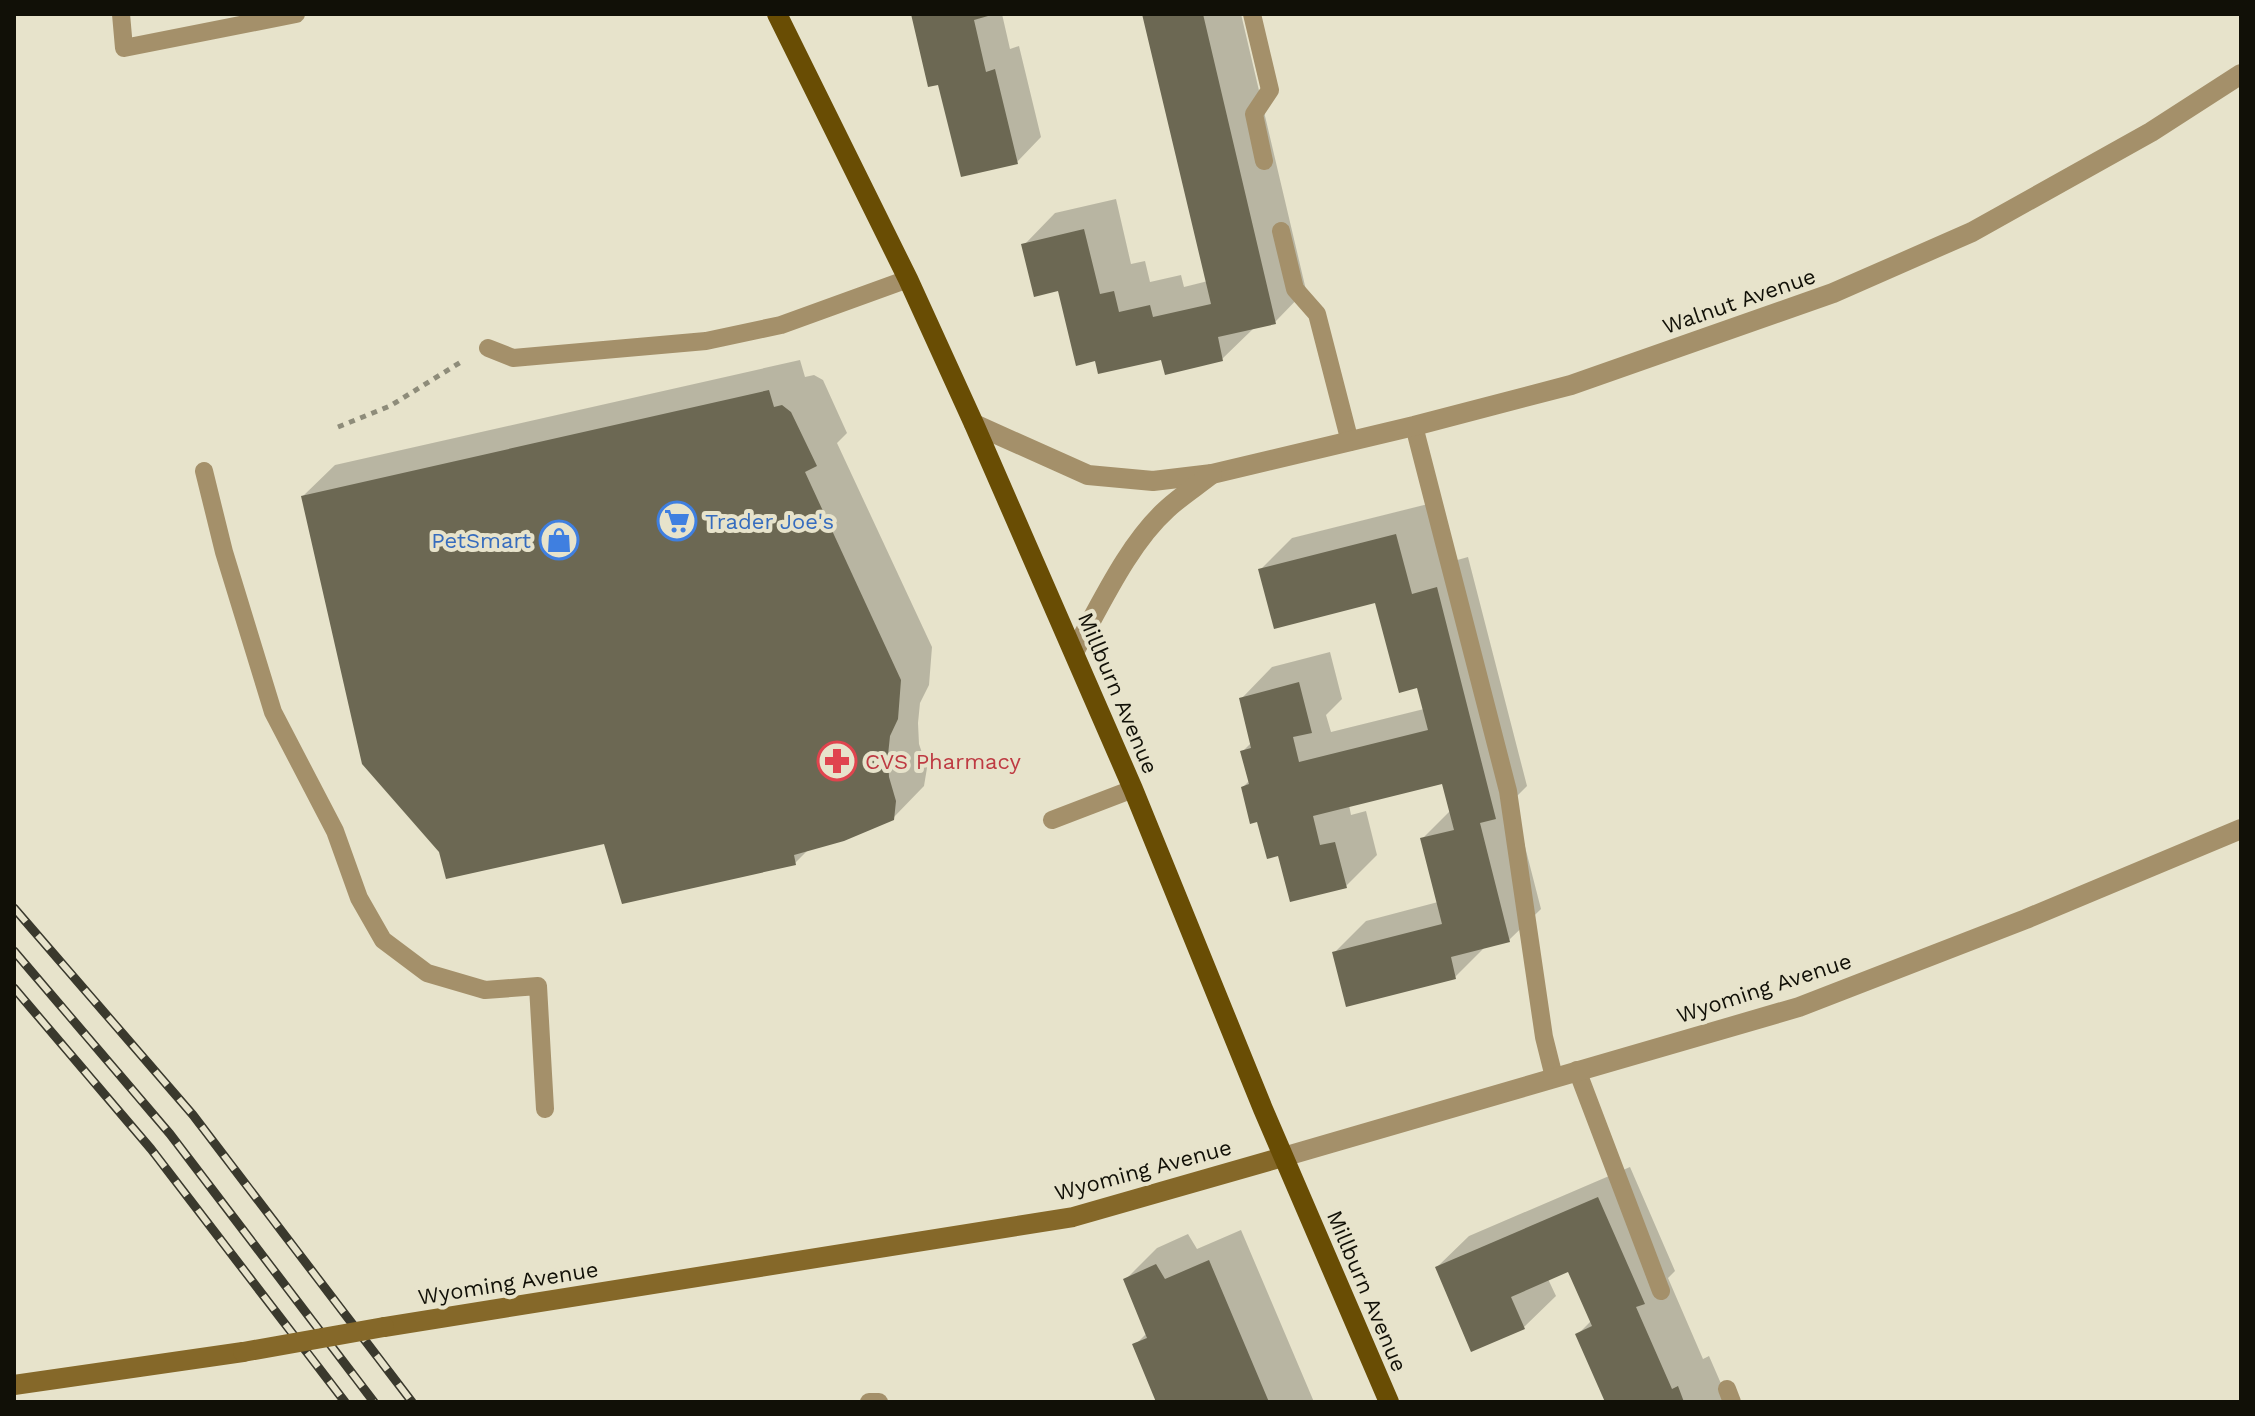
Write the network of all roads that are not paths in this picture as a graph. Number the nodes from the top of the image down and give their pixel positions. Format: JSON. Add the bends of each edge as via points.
{"nodes":[{"id":1,"x":121,"y":14,"type":"edge"},
{"id":2,"x":296,"y":14,"type":"edge"},
{"id":3,"x":777,"y":14,"type":"edge"},
{"id":4,"x":1252,"y":14,"type":"edge"},
{"id":5,"x":2241,"y":74,"type":"edge"},
{"id":6,"x":1264,"y":161,"type":"dead end"},
{"id":7,"x":1281,"y":231,"type":"dead end"},
{"id":8,"x":908,"y":279,"type":"junction"},
{"id":9,"x":488,"y":348,"type":"road end"},
{"id":10,"x":974,"y":424,"type":"junction"},
{"id":11,"x":1414,"y":426,"type":"junction"},
{"id":12,"x":1350,"y":442,"type":"junction"},
{"id":13,"x":204,"y":471,"type":"dead end"},
{"id":14,"x":1212,"y":474,"type":"junction"},
{"id":15,"x":1074,"y":652,"type":"junction"},
{"id":16,"x":1133,"y":789,"type":"junction"},
{"id":17,"x":1052,"y":820,"type":"dead end"},
{"id":18,"x":2241,"y":829,"type":"edge"},
{"id":19,"x":1577,"y":1070,"type":"junction"},
{"id":20,"x":1554,"y":1077,"type":"junction"},
{"id":21,"x":545,"y":1109,"type":"dead end"},
{"id":22,"x":1283,"y":1157,"type":"junction"},
{"id":23,"x":1661,"y":1291,"type":"dead end"},
{"id":24,"x":14,"y":1385,"type":"edge"},
{"id":25,"x":869,"y":1402,"type":"edge"},
{"id":26,"x":879,"y":1402,"type":"edge"},
{"id":27,"x":1389,"y":1402,"type":"edge"}],
"edges":[{"from":1,"to":2,"type":"lane","via":[[124,48]]},
{"from":3,"to":8,"type":"main road","name":"Millburn Avenue"},
{"from":4,"to":6,"type":"lane","via":[[1270,90],[1254,114]]},
{"from":5,"to":11,"type":"street","name":"Walnut Avenue","via":[[2151,132],[1972,232],[1833,293],[1571,385]]},
{"from":7,"to":12,"type":"lane","via":[[1295,289],[1317,314]]},
{"from":8,"to":9,"type":"lane","via":[[781,325],[706,341],[513,358]]},
{"from":8,"to":10,"type":"main road","name":"Millburn Avenue"},
{"from":10,"to":14,"type":"street","name":"Walnut Avenue","via":[[1088,475],[1153,481]]},
{"from":10,"to":15,"type":"main road","name":"Millburn Avenue"},
{"from":11,"to":12,"type":"street","name":"Walnut Avenue"},
{"from":11,"to":20,"type":"lane","via":[[1508,791]]},
{"from":12,"to":14,"type":"street","name":"Walnut Avenue"},
{"from":13,"to":21,"type":"lane","via":[[273,712],[335,831],[359,898],[383,940],[427,973],[485,990],[538,986]]},
{"from":14,"to":15,"type":"street","name":"Walnut Avenue","via":[[1146,533]]},
{"from":15,"to":16,"type":"main road","name":"Millburn Avenue"},
{"from":16,"to":17,"type":"lane"},
{"from":16,"to":22,"type":"main road","name":"Millburn Avenue"},
{"from":18,"to":19,"type":"street","name":"Wyoming Avenue","via":[[1799,1007]]},
{"from":19,"to":20,"type":"street","name":"Wyoming Avenue"},
{"from":19,"to":23,"type":"lane"},
{"from":20,"to":22,"type":"street","name":"Wyoming Avenue"},
{"from":22,"to":24,"type":"main road","name":"Wyoming Avenue","bridge":true,"via":[[1073,1217]]},
{"from":22,"to":27,"type":"main road","name":"Millburn Avenue"},
{"from":25,"to":26,"type":"lane"}]}
